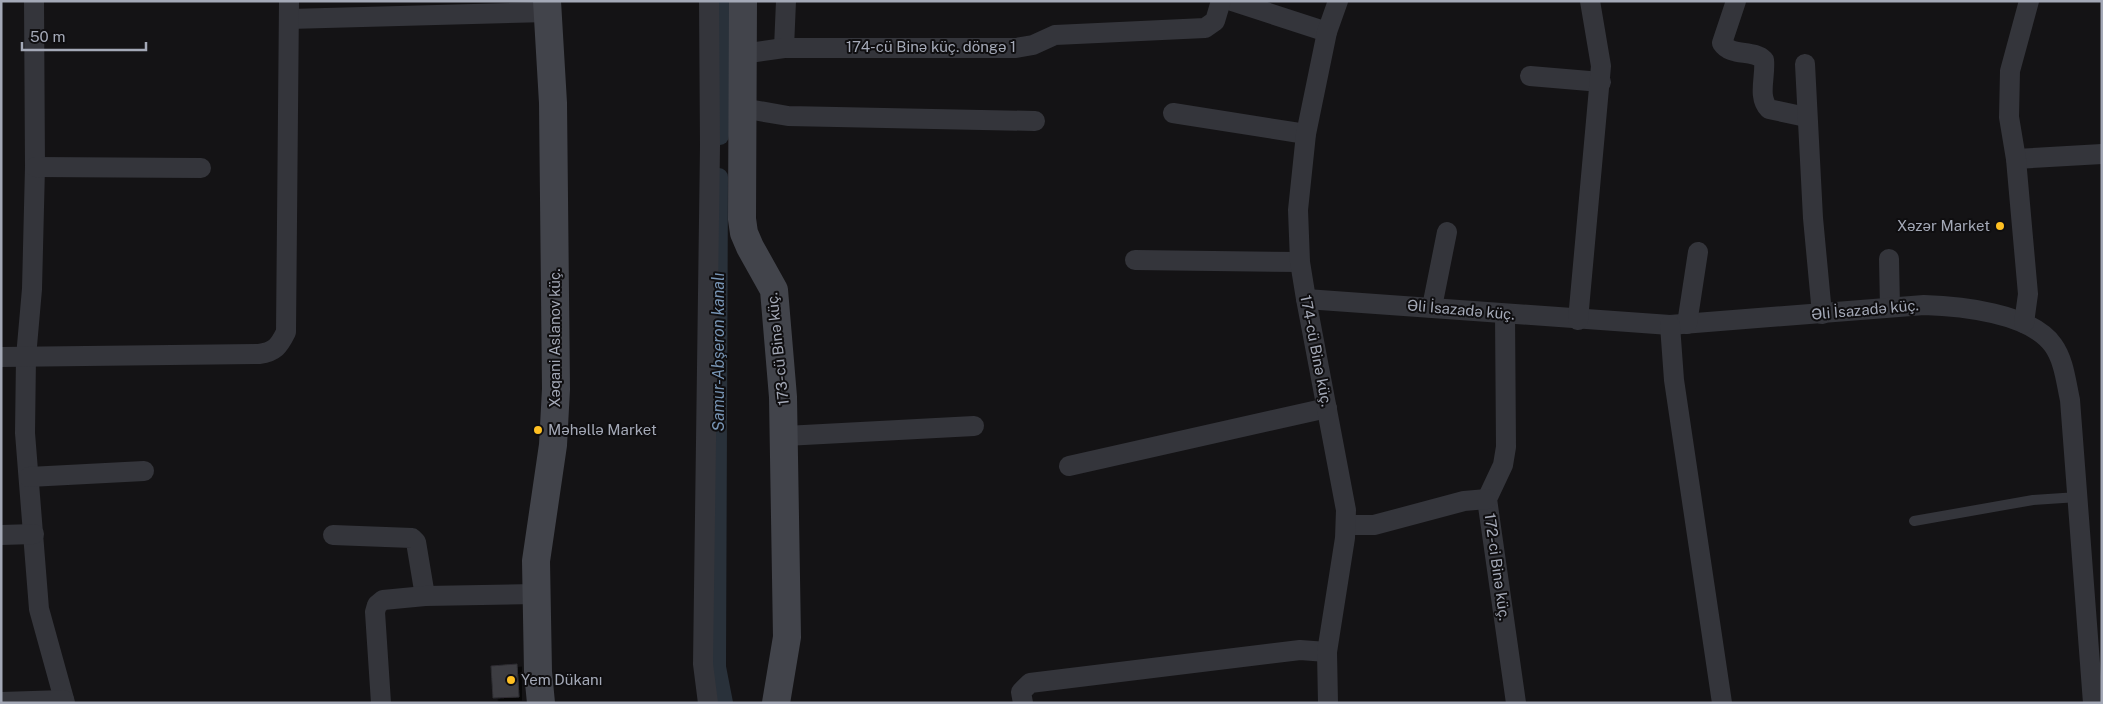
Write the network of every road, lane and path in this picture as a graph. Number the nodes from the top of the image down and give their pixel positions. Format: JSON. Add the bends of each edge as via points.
{"nodes":[{"id":1,"x":34,"y":1,"type":"edge"},
{"id":2,"x":709,"y":1,"type":"edge"},
{"id":3,"x":742,"y":1,"type":"edge"},
{"id":4,"x":786,"y":1,"type":"edge"},
{"id":5,"x":1221,"y":1,"type":"edge"},
{"id":6,"x":1232,"y":1,"type":"edge"},
{"id":7,"x":1338,"y":1,"type":"edge"},
{"id":8,"x":1590,"y":1,"type":"edge"},
{"id":9,"x":1736,"y":1,"type":"edge"},
{"id":10,"x":2029,"y":1,"type":"edge"},
{"id":11,"x":547,"y":7,"type":"edge"},
{"id":12,"x":289,"y":10,"type":"edge"},
{"id":13,"x":1327,"y":32,"type":"junction"},
{"id":14,"x":784,"y":48,"type":"junction"},
{"id":15,"x":742,"y":54,"type":"junction"},
{"id":16,"x":1805,"y":64,"type":"dead end"},
{"id":17,"x":1530,"y":76,"type":"dead end"},
{"id":18,"x":1601,"y":82,"type":"junction"},
{"id":19,"x":742,"y":108,"type":"junction"},
{"id":20,"x":1173,"y":113,"type":"dead end"},
{"id":21,"x":1806,"y":118,"type":"junction"},
{"id":22,"x":1035,"y":121,"type":"dead end"},
{"id":23,"x":1306,"y":134,"type":"junction"},
{"id":24,"x":2102,"y":154,"type":"edge"},
{"id":25,"x":2016,"y":159,"type":"junction"},
{"id":26,"x":35,"y":167,"type":"junction"},
{"id":27,"x":201,"y":168,"type":"dead end"},
{"id":28,"x":1447,"y":232,"type":"dead end"},
{"id":29,"x":1698,"y":252,"type":"dead end"},
{"id":30,"x":1889,"y":259,"type":"dead end"},
{"id":31,"x":1135,"y":260,"type":"dead end"},
{"id":32,"x":1300,"y":262,"type":"junction"},
{"id":33,"x":1306,"y":299,"type":"junction"},
{"id":34,"x":1432,"y":307,"type":"junction"},
{"id":35,"x":1890,"y":307,"type":"junction"},
{"id":36,"x":1505,"y":314,"type":"junction"},
{"id":37,"x":1822,"y":314,"type":"junction"},
{"id":38,"x":1578,"y":320,"type":"junction"},
{"id":39,"x":2024,"y":323,"type":"junction"},
{"id":40,"x":1678,"y":325,"type":"junction"},
{"id":41,"x":1,"y":357,"type":"edge"},
{"id":42,"x":26,"y":357,"type":"junction"},
{"id":43,"x":1327,"y":408,"type":"junction"},
{"id":44,"x":974,"y":426,"type":"dead end"},
{"id":45,"x":785,"y":436,"type":"junction"},
{"id":46,"x":1069,"y":466,"type":"dead end"},
{"id":47,"x":144,"y":471,"type":"dead end"},
{"id":48,"x":29,"y":477,"type":"junction"},
{"id":49,"x":2078,"y":497,"type":"junction"},
{"id":50,"x":1487,"y":499,"type":"junction"},
{"id":51,"x":1914,"y":521,"type":"dead end"},
{"id":52,"x":1346,"y":525,"type":"junction"},
{"id":53,"x":34,"y":534,"type":"junction"},
{"id":54,"x":1,"y":535,"type":"edge"},
{"id":55,"x":334,"y":535,"type":"dead end"},
{"id":56,"x":536,"y":594,"type":"junction"},
{"id":57,"x":425,"y":596,"type":"junction"},
{"id":58,"x":1327,"y":652,"type":"junction"},
{"id":59,"x":1,"y":702,"type":"edge"},
{"id":60,"x":65,"y":702,"type":"edge"},
{"id":61,"x":381,"y":703,"type":"edge"},
{"id":62,"x":540,"y":703,"type":"edge"},
{"id":63,"x":708,"y":703,"type":"edge"},
{"id":64,"x":776,"y":703,"type":"edge"},
{"id":65,"x":1023,"y":703,"type":"edge"},
{"id":66,"x":1328,"y":703,"type":"edge"},
{"id":67,"x":1516,"y":703,"type":"edge"},
{"id":68,"x":1722,"y":703,"type":"edge"},
{"id":69,"x":2093,"y":703,"type":"edge"}],
"edges":[{"from":1,"to":26,"type":"street"},
{"from":2,"to":63,"type":"street","via":[[703,664]]},
{"from":3,"to":15,"type":"street","name":"173-cü Binə küç."},
{"from":4,"to":14,"type":"street"},
{"from":5,"to":14,"type":"street","name":"174-cü Binə küç. döngə 1","via":[[1215,21],[1205,28],[1055,35],[1016,48]]},
{"from":6,"to":13,"type":"street"},
{"from":7,"to":13,"type":"street","name":"174-cü Binə küç."},
{"from":8,"to":18,"type":"street"},
{"from":9,"to":21,"type":"street","via":[[1722,43],[1730,50],[1756,55],[1764,60],[1762,97],[1769,109]]},
{"from":10,"to":25,"type":"street","via":[[2010,71],[2009,117]]},
{"from":11,"to":12,"type":"street"},
{"from":11,"to":56,"type":"street","name":"Xəqani Aslanov küç.","via":[[553,103],[556,389],[553,445],[536,561]]},
{"from":12,"to":42,"type":"street","via":[[286,332],[279,346],[270,353],[259,354]]},
{"from":13,"to":23,"type":"street","name":"174-cü Binə küç."},
{"from":14,"to":15,"type":"street","name":"174-cü Binə küç. döngə 1"},
{"from":15,"to":19,"type":"street","name":"173-cü Binə küç."},
{"from":16,"to":21,"type":"street"},
{"from":17,"to":18,"type":"street"},
{"from":18,"to":38,"type":"street"},
{"from":19,"to":22,"type":"street","via":[[788,116]]},
{"from":19,"to":45,"type":"street","name":"173-cü Binə küç.","via":[[744,233],[774,290]]},
{"from":20,"to":23,"type":"street"},
{"from":21,"to":37,"type":"street"},
{"from":23,"to":32,"type":"street","name":"174-cü Binə küç.","via":[[1298,210]]},
{"from":24,"to":25,"type":"street"},
{"from":25,"to":39,"type":"street","via":[[2028,294]]},
{"from":26,"to":27,"type":"street"},
{"from":26,"to":42,"type":"street","via":[[32,289]]},
{"from":28,"to":34,"type":"street"},
{"from":29,"to":40,"type":"street"},
{"from":30,"to":35,"type":"street"},
{"from":31,"to":32,"type":"street"},
{"from":32,"to":33,"type":"street","name":"174-cü Binə küç."},
{"from":33,"to":34,"type":"street","name":"Əli İsazadə küç."},
{"from":33,"to":43,"type":"street","name":"174-cü Binə küç."},
{"from":34,"to":36,"type":"street","name":"Əli İsazadə küç."},
{"from":35,"to":37,"type":"street","name":"Əli İsazadə küç."},
{"from":35,"to":39,"type":"street","name":"Əli İsazadə küç.","via":[[1947,305]]},
{"from":36,"to":38,"type":"street","name":"Əli İsazadə küç."},
{"from":36,"to":50,"type":"street","name":"172-ci Binə küç.","via":[[1506,447],[1503,465]]},
{"from":37,"to":40,"type":"street","name":"Əli İsazadə küç."},
{"from":38,"to":40,"type":"street","name":"Əli İsazadə küç."},
{"from":39,"to":49,"type":"street","name":"Əli İsazadə küç.","via":[[2041,332],[2061,360],[2070,400]]},
{"from":40,"to":68,"type":"street","via":[[1674,380]]},
{"from":41,"to":42,"type":"street"},
{"from":42,"to":48,"type":"street","via":[[25,433]]},
{"from":43,"to":46,"type":"street"},
{"from":43,"to":52,"type":"street","name":"174-cü Binə küç."},
{"from":44,"to":45,"type":"street"},
{"from":45,"to":64,"type":"street","name":"173-cü Binə küç.","via":[[787,637]]},
{"from":47,"to":48,"type":"street"},
{"from":48,"to":53,"type":"street"},
{"from":49,"to":51,"type":"lane","via":[[2033,500]]},
{"from":49,"to":69,"type":"street","name":"Əli İsazadə küç."},
{"from":50,"to":52,"type":"street","via":[[1464,501],[1374,525]]},
{"from":50,"to":67,"type":"street","name":"172-ci Binə küç."},
{"from":52,"to":58,"type":"street","name":"174-cü Binə küç."},
{"from":53,"to":54,"type":"street"},
{"from":53,"to":60,"type":"street","via":[[39,609]]},
{"from":55,"to":57,"type":"street","via":[[412,538],[416,542]]},
{"from":56,"to":57,"type":"street"},
{"from":56,"to":62,"type":"street","name":"Xəqani Aslanov küç."},
{"from":57,"to":61,"type":"street","via":[[383,600],[375,612]]},
{"from":58,"to":65,"type":"street","via":[[1300,650],[1030,683],[1021,692]]},
{"from":58,"to":66,"type":"street","name":"174-cü Binə küç."},
{"from":59,"to":60,"type":"street"}]}
